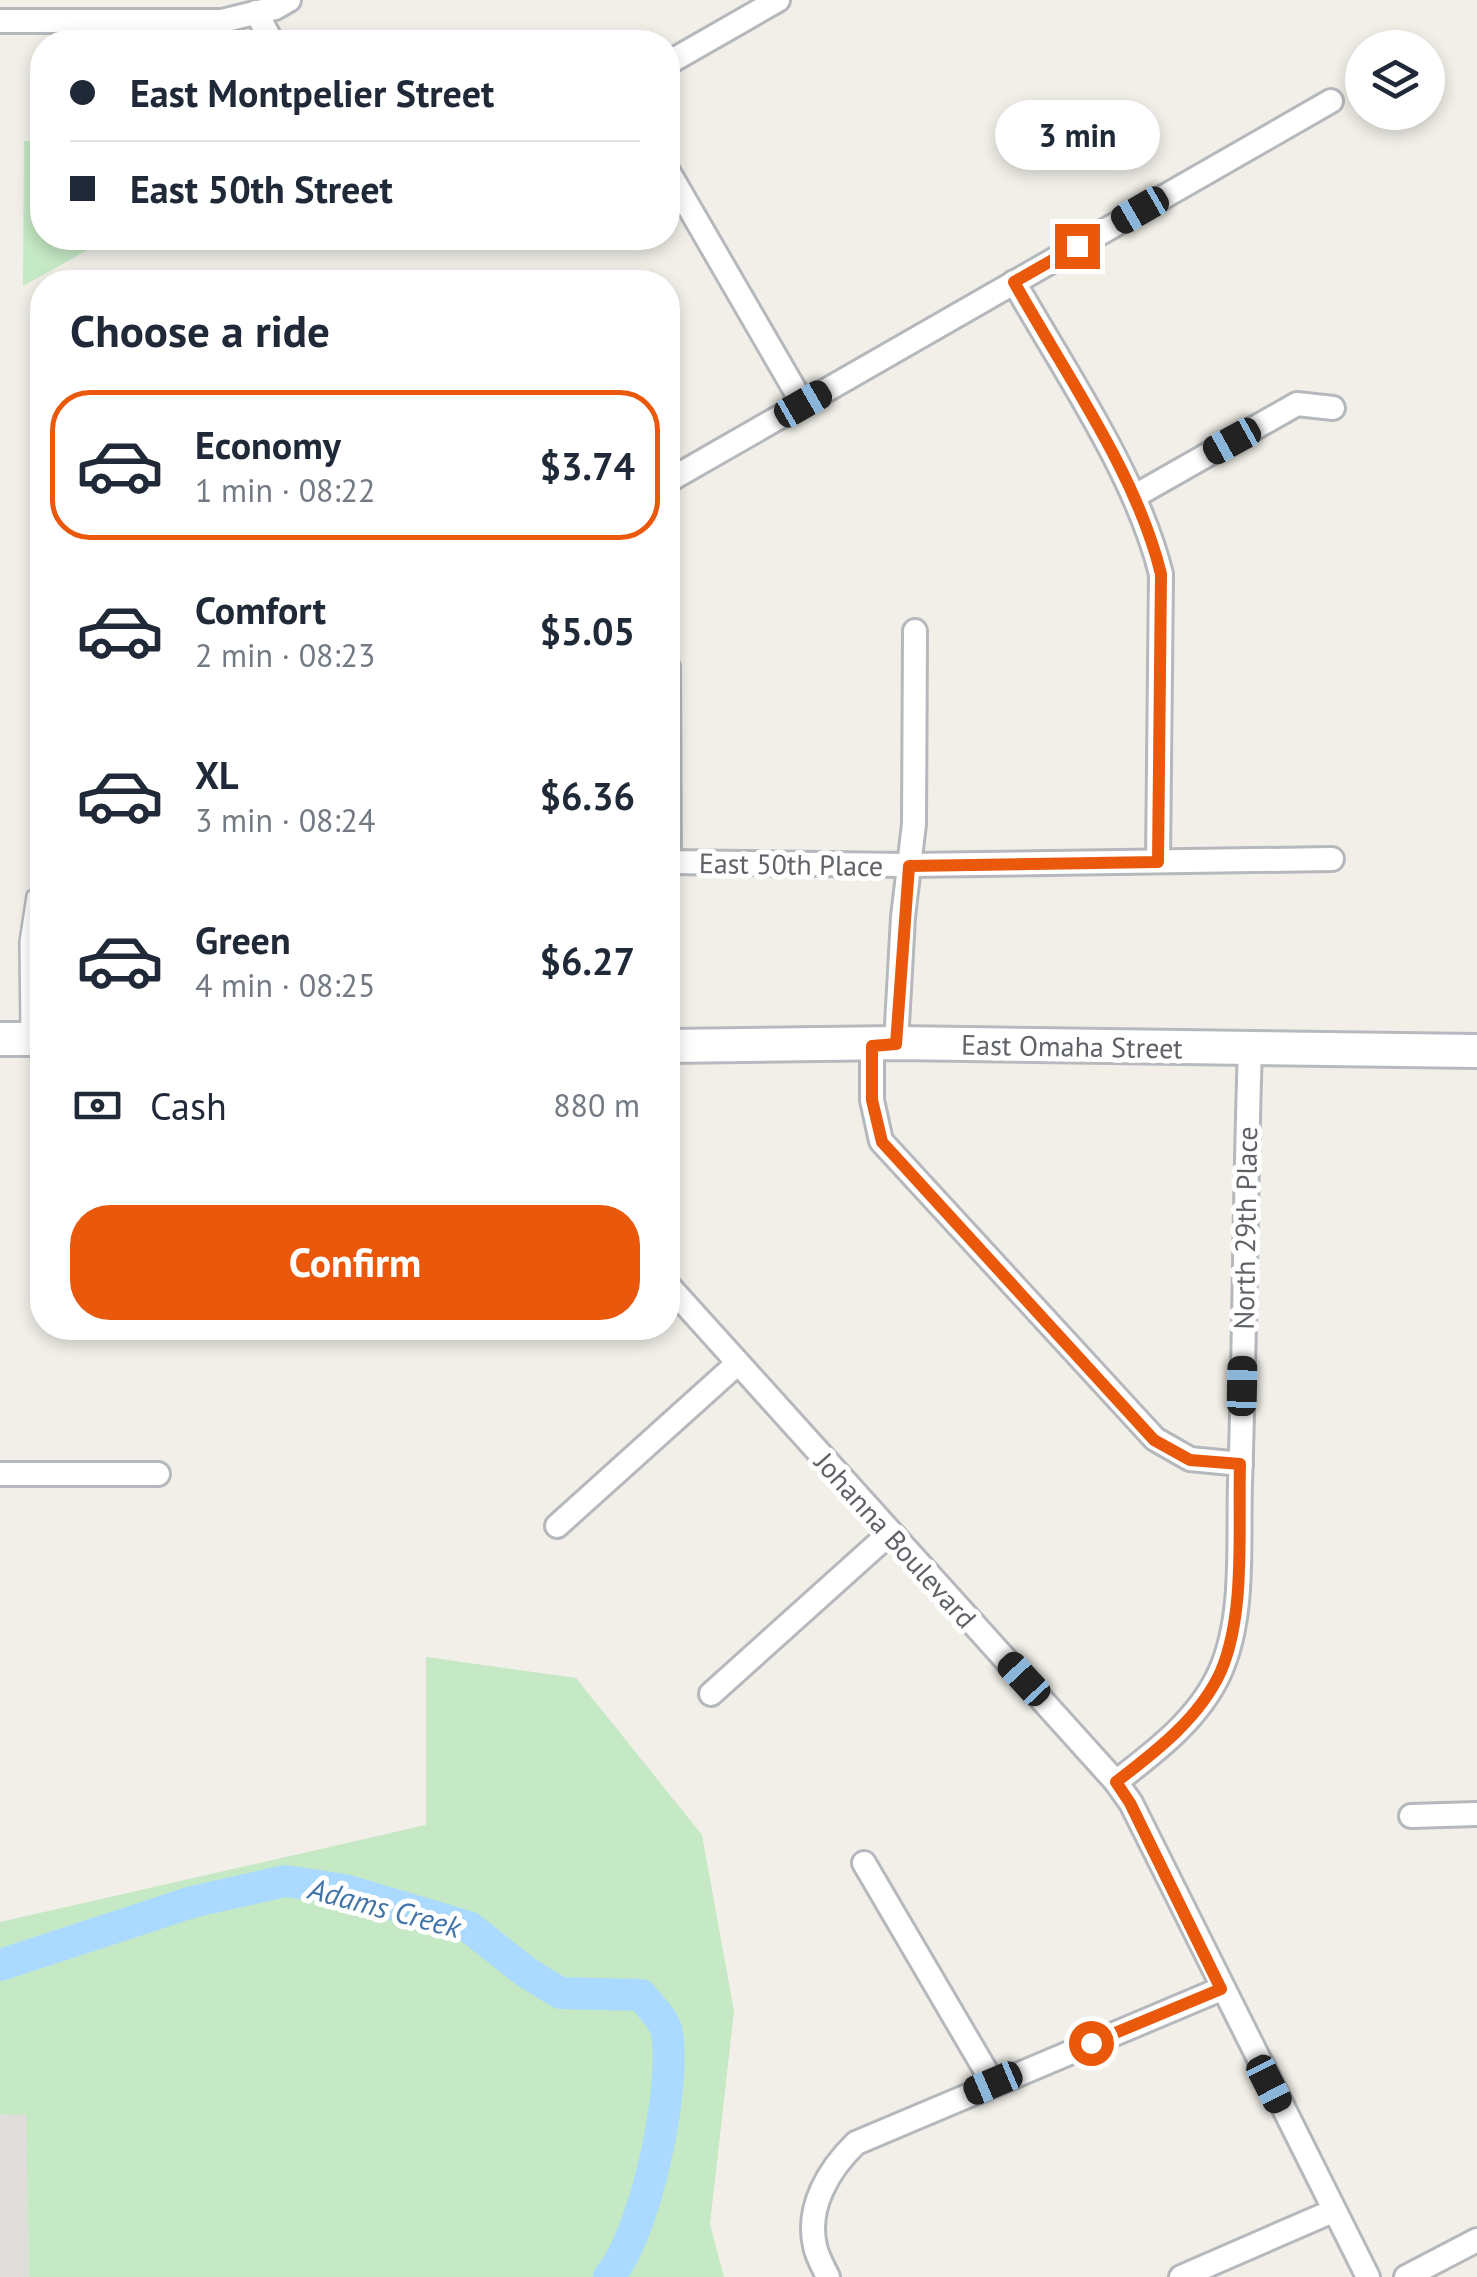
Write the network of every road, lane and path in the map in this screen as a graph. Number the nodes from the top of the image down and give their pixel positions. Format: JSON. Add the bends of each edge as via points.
{"nodes":[{"id":1,"x":289,"y":0,"type":"edge"},
{"id":2,"x":778,"y":0,"type":"edge"},
{"id":3,"x":256,"y":12,"type":"junction"},
{"id":4,"x":12,"y":14,"type":"edge"},
{"id":5,"x":266,"y":30,"type":"edge"},
{"id":6,"x":680,"y":56,"type":"edge"},
{"id":7,"x":1331,"y":100,"type":"dead end"},
{"id":8,"x":680,"y":192,"type":"edge"},
{"id":9,"x":1014,"y":282,"type":"junction"},
{"id":10,"x":803,"y":404,"type":"junction"},
{"id":11,"x":1333,"y":408,"type":"dead end"},
{"id":12,"x":680,"y":474,"type":"edge"},
{"id":13,"x":1135,"y":496,"type":"junction"},
{"id":14,"x":915,"y":631,"type":"dead end"},
{"id":15,"x":1332,"y":859,"type":"dead end"},
{"id":16,"x":680,"y":862,"type":"edge"},
{"id":17,"x":1158,"y":862,"type":"junction"},
{"id":18,"x":909,"y":866,"type":"junction"},
{"id":19,"x":30,"y":916,"type":"edge"},
{"id":20,"x":23,"y":1039,"type":"edge"},
{"id":21,"x":884,"y":1045,"type":"junction"},
{"id":22,"x":680,"y":1046,"type":"edge"},
{"id":23,"x":1250,"y":1048,"type":"junction"},
{"id":24,"x":1477,"y":1051,"type":"edge"},
{"id":25,"x":680,"y":1298,"type":"edge"},
{"id":26,"x":738,"y":1363,"type":"junction"},
{"id":27,"x":1240,"y":1464,"type":"junction"},
{"id":28,"x":0,"y":1474,"type":"edge"},
{"id":29,"x":158,"y":1474,"type":"dead end"},
{"id":30,"x":558,"y":1526,"type":"dead end"},
{"id":31,"x":890,"y":1534,"type":"junction"},
{"id":32,"x":711,"y":1694,"type":"dead end"},
{"id":33,"x":1116,"y":1782,"type":"junction"},
{"id":34,"x":1477,"y":1814,"type":"edge"},
{"id":35,"x":1411,"y":1816,"type":"dead end"},
{"id":36,"x":864,"y":1863,"type":"dead end"},
{"id":37,"x":1221,"y":1989,"type":"junction"},
{"id":38,"x":993,"y":2083,"type":"junction"},
{"id":39,"x":1333,"y":2211,"type":"junction"},
{"id":40,"x":1477,"y":2240,"type":"edge"},
{"id":41,"x":828,"y":2277,"type":"edge"},
{"id":42,"x":1181,"y":2277,"type":"edge"},
{"id":43,"x":1368,"y":2277,"type":"edge"},
{"id":44,"x":1406,"y":2277,"type":"edge"}],
"edges":[{"from":1,"to":3,"type":"street"},
{"from":2,"to":6,"type":"street"},
{"from":3,"to":4,"type":"street","via":[[222,21]]},
{"from":3,"to":5,"type":"street"},
{"from":7,"to":9,"type":"street"},
{"from":8,"to":10,"type":"street"},
{"from":9,"to":10,"type":"street"},
{"from":9,"to":13,"type":"street"},
{"from":10,"to":12,"type":"street"},
{"from":11,"to":13,"type":"street","via":[[1297,404]]},
{"from":13,"to":17,"type":"street","via":[[1161,574]]},
{"from":14,"to":18,"type":"street"},
{"from":15,"to":17,"type":"street","name":"East 50th Place"},
{"from":16,"to":18,"type":"street","name":"East 50th Place"},
{"from":17,"to":18,"type":"street","name":"East 50th Place"},
{"from":18,"to":21,"type":"street"},
{"from":19,"to":20,"type":"lane"},
{"from":21,"to":22,"type":"street","name":"East Omaha Street"},
{"from":21,"to":23,"type":"street","name":"East Omaha Street"},
{"from":21,"to":27,"type":"street","via":[[872,1100],[882,1142],[1154,1440],[1190,1460]]},
{"from":23,"to":24,"type":"street","name":"East Omaha Street"},
{"from":23,"to":27,"type":"street","name":"North 29th Place"},
{"from":25,"to":26,"type":"street","name":"Johanna Boulevard"},
{"from":26,"to":30,"type":"street"},
{"from":26,"to":31,"type":"street","name":"Johanna Boulevard"},
{"from":27,"to":33,"type":"street","name":"North 29th Place","via":[[1235,1610],[1220,1672],[1185,1723]]},
{"from":28,"to":29,"type":"street"},
{"from":31,"to":32,"type":"street"},
{"from":31,"to":33,"type":"street","name":"Johanna Boulevard"},
{"from":33,"to":37,"type":"street","name":"Johanna Boulevard"},
{"from":34,"to":35,"type":"street"},
{"from":36,"to":38,"type":"street"},
{"from":37,"to":38,"type":"street"},
{"from":37,"to":39,"type":"street","name":"Johanna Boulevard"},
{"from":38,"to":41,"type":"street","via":[[856,2143],[837,2161],[815,2212],[814,2246]]},
{"from":39,"to":42,"type":"street"},
{"from":39,"to":43,"type":"street","name":"Johanna Boulevard"},
{"from":40,"to":44,"type":"street"}]}
